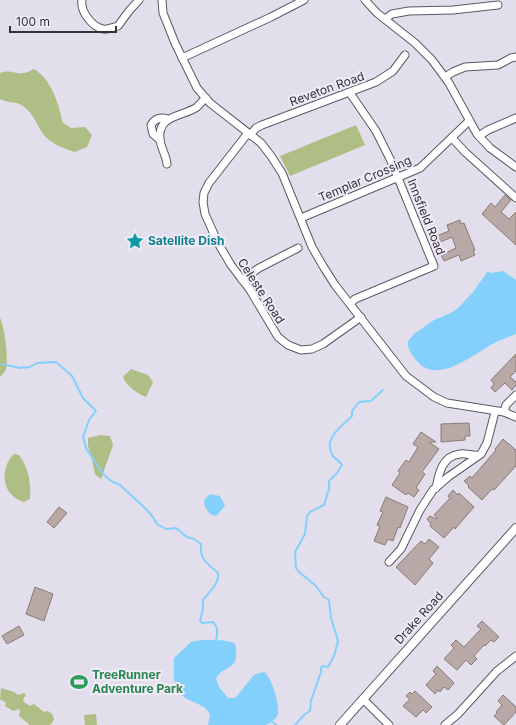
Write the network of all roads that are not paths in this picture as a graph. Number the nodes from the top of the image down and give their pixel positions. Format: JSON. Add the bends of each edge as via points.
{"nodes":[{"id":1,"x":82,"y":0,"type":"edge"},
{"id":2,"x":139,"y":0,"type":"edge"},
{"id":3,"x":162,"y":0,"type":"edge"},
{"id":4,"x":304,"y":0,"type":"edge"},
{"id":5,"x":365,"y":0,"type":"edge"},
{"id":6,"x":498,"y":5,"type":"dead end"},
{"id":7,"x":386,"y":19,"type":"junction"},
{"id":8,"x":405,"y":55,"type":"dead end"},
{"id":9,"x":516,"y":57,"type":"edge"},
{"id":10,"x":182,"y":58,"type":"junction"},
{"id":11,"x":445,"y":78,"type":"junction"},
{"id":12,"x":350,"y":93,"type":"junction"},
{"id":13,"x":206,"y":98,"type":"junction"},
{"id":14,"x":516,"y":118,"type":"edge"},
{"id":15,"x":168,"y":119,"type":"junction"},
{"id":16,"x":469,"y":120,"type":"junction"},
{"id":17,"x":249,"y":134,"type":"junction"},
{"id":18,"x":479,"y":136,"type":"junction"},
{"id":19,"x":452,"y":138,"type":"junction"},
{"id":20,"x":160,"y":140,"type":"junction"},
{"id":21,"x":167,"y":164,"type":"dead end"},
{"id":22,"x":516,"y":166,"type":"edge"},
{"id":23,"x":398,"y":178,"type":"junction"},
{"id":24,"x":516,"y":198,"type":"edge"},
{"id":25,"x":301,"y":218,"type":"junction"},
{"id":26,"x":298,"y":248,"type":"dead end"},
{"id":27,"x":242,"y":280,"type":"junction"},
{"id":28,"x":350,"y":304,"type":"junction"},
{"id":29,"x":361,"y":317,"type":"junction"},
{"id":30,"x":516,"y":395,"type":"edge"},
{"id":31,"x":495,"y":412,"type":"junction"},
{"id":32,"x":504,"y":412,"type":"junction"},
{"id":33,"x":516,"y":417,"type":"edge"},
{"id":34,"x":481,"y":454,"type":"junction"},
{"id":35,"x":436,"y":488,"type":"junction"},
{"id":36,"x":516,"y":528,"type":"edge"},
{"id":37,"x":389,"y":562,"type":"dead end"},
{"id":38,"x":516,"y":656,"type":"edge"},
{"id":39,"x":363,"y":699,"type":"junction"},
{"id":40,"x":340,"y":725,"type":"edge"},
{"id":41,"x":388,"y":725,"type":"edge"},
{"id":42,"x":444,"y":725,"type":"edge"}],
"edges":[{"from":1,"to":2,"type":"street","via":[[86,16],[103,30],[118,26]]},
{"from":3,"to":10,"type":"street","via":[[164,13]]},
{"from":4,"to":10,"type":"street"},
{"from":5,"to":7,"type":"street"},
{"from":6,"to":7,"type":"street","via":[[409,11],[392,14]]},
{"from":7,"to":11,"type":"street","via":[[415,43]]},
{"from":8,"to":12,"type":"street","name":"Reveton Road","via":[[393,71],[376,82]]},
{"from":9,"to":11,"type":"street","via":[[498,65],[465,68]]},
{"from":10,"to":13,"type":"street","via":[[197,88]]},
{"from":11,"to":16,"type":"street"},
{"from":12,"to":17,"type":"street","name":"Reveton Road","via":[[262,125]]},
{"from":12,"to":23,"type":"street","name":"Innsfield Road","via":[[376,132]]},
{"from":13,"to":15,"type":"street","via":[[197,107]]},
{"from":13,"to":17,"type":"street"},
{"from":14,"to":18,"type":"street"},
{"from":15,"to":20,"type":"street"},
{"from":15,"to":20,"type":"street","via":[[159,118],[151,125],[153,134]]},
{"from":16,"to":18,"type":"street"},
{"from":16,"to":19,"type":"street","name":"Templar Crossing"},
{"from":17,"to":25,"type":"street","via":[[261,143],[282,173]]},
{"from":17,"to":27,"type":"street","name":"Celeste Road","via":[[209,184],[203,202],[205,214],[218,243]]},
{"from":18,"to":22,"type":"street","via":[[490,148]]},
{"from":19,"to":23,"type":"street","name":"Templar Crossing","via":[[420,168]]},
{"from":19,"to":24,"type":"street"},
{"from":20,"to":21,"type":"street"},
{"from":23,"to":25,"type":"street","name":"Templar Crossing"},
{"from":23,"to":28,"type":"street","name":"Innsfield Road","via":[[434,266],[356,299]]},
{"from":25,"to":28,"type":"street","via":[[322,266]]},
{"from":26,"to":27,"type":"street"},
{"from":27,"to":29,"type":"street","name":"Celeste Road","via":[[278,337],[288,345],[301,350],[323,344]]},
{"from":28,"to":29,"type":"street"},
{"from":29,"to":31,"type":"street","via":[[406,376],[422,389],[447,403]]},
{"from":30,"to":32,"type":"street"},
{"from":31,"to":32,"type":"street"},
{"from":31,"to":34,"type":"street","via":[[487,443]]},
{"from":32,"to":33,"type":"street"},
{"from":34,"to":35,"type":"street"},
{"from":34,"to":35,"type":"street","via":[[452,456],[443,463]]},
{"from":35,"to":37,"type":"street","via":[[420,510],[402,549]]},
{"from":36,"to":39,"type":"street","name":"Drake Road"},
{"from":38,"to":42,"type":"street","via":[[497,671],[458,714]]},
{"from":39,"to":40,"type":"street","name":"Drake Road"},
{"from":39,"to":41,"type":"street"}]}
